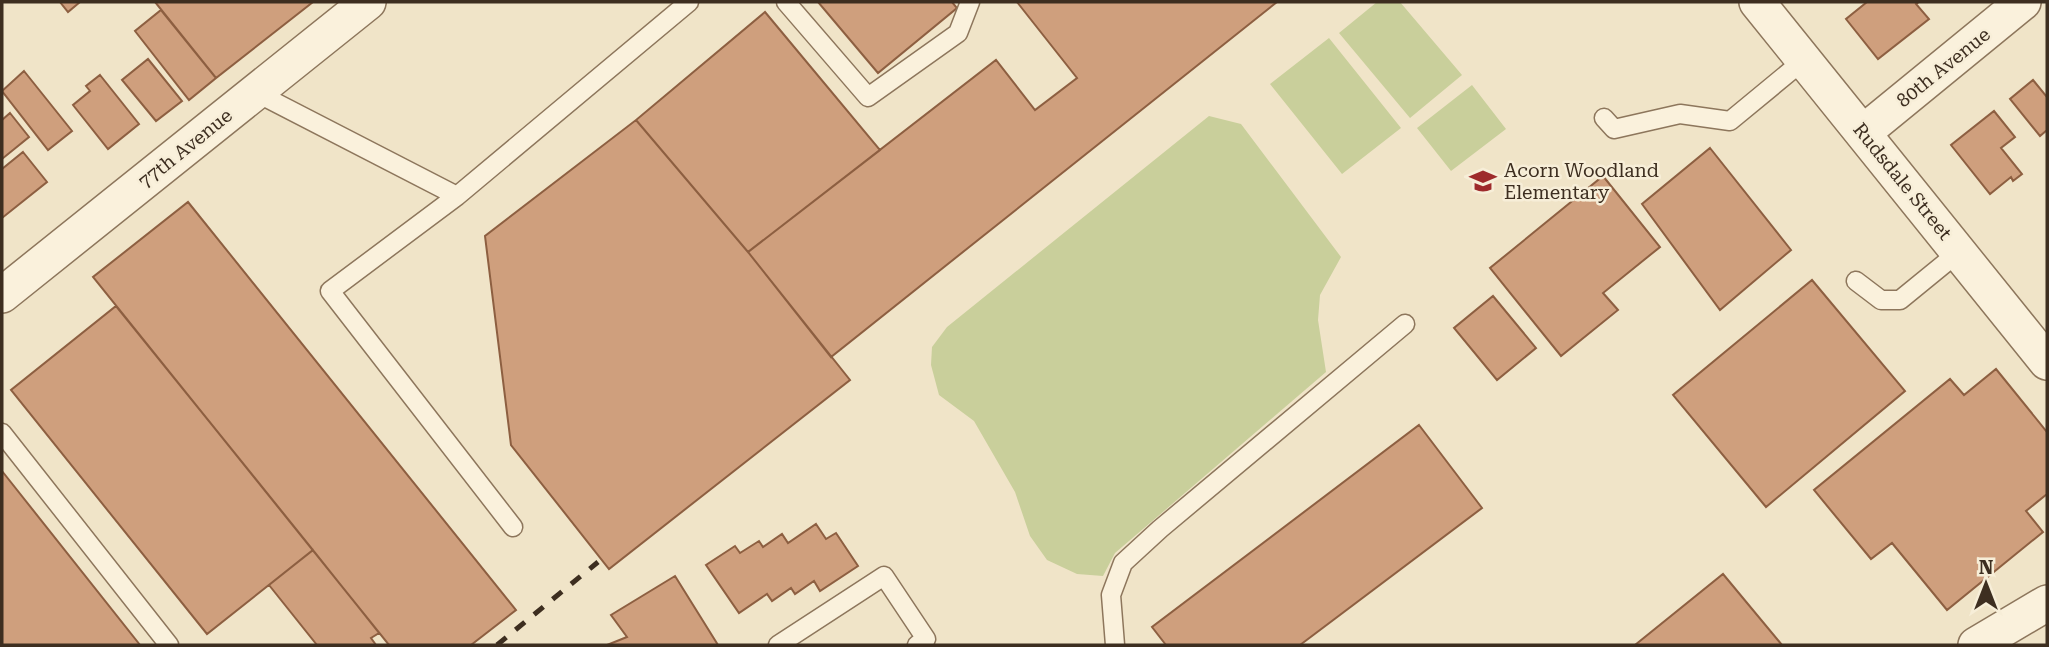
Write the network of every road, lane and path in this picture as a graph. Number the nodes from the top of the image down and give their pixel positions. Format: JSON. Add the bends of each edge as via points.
{"nodes":[{"id":1,"x":368,"y":2,"type":"edge"},
{"id":2,"x":689,"y":2,"type":"edge"},
{"id":3,"x":786,"y":2,"type":"edge"},
{"id":4,"x":970,"y":2,"type":"edge"},
{"id":5,"x":1757,"y":2,"type":"edge"},
{"id":6,"x":2023,"y":2,"type":"edge"},
{"id":7,"x":1804,"y":60,"type":"junction"},
{"id":8,"x":255,"y":92,"type":"junction"},
{"id":9,"x":1604,"y":118,"type":"dead end"},
{"id":10,"x":1864,"y":132,"type":"junction"},
{"id":11,"x":457,"y":196,"type":"junction"},
{"id":12,"x":1960,"y":251,"type":"junction"},
{"id":13,"x":1856,"y":281,"type":"dead end"},
{"id":14,"x":2,"y":295,"type":"edge"},
{"id":15,"x":1405,"y":324,"type":"dead end"},
{"id":16,"x":2047,"y":362,"type":"edge"},
{"id":17,"x":2,"y":433,"type":"edge"},
{"id":18,"x":513,"y":527,"type":"dead end"},
{"id":19,"x":2047,"y":603,"type":"edge"},
{"id":20,"x":924,"y":643,"type":"edge"},
{"id":21,"x":169,"y":645,"type":"edge"},
{"id":22,"x":778,"y":645,"type":"edge"},
{"id":23,"x":1115,"y":645,"type":"edge"},
{"id":24,"x":1976,"y":645,"type":"edge"}],
"edges":[{"from":1,"to":8,"type":"street","name":"77th Avenue"},
{"from":2,"to":11,"type":"lane"},
{"from":3,"to":4,"type":"lane","via":[[868,97],[958,33]]},
{"from":5,"to":7,"type":"street","name":"Rudsdale Street"},
{"from":6,"to":10,"type":"street","name":"80th Avenue"},
{"from":7,"to":9,"type":"lane","via":[[1730,121],[1680,114],[1614,129]]},
{"from":7,"to":10,"type":"street","name":"Rudsdale Street"},
{"from":8,"to":11,"type":"lane"},
{"from":8,"to":14,"type":"street","name":"77th Avenue"},
{"from":10,"to":12,"type":"street","name":"Rudsdale Street"},
{"from":11,"to":18,"type":"lane","via":[[330,291]]},
{"from":12,"to":13,"type":"lane","via":[[1900,300],[1881,300]]},
{"from":12,"to":16,"type":"street","name":"Rudsdale Street"},
{"from":15,"to":23,"type":"lane","via":[[1123,563],[1111,595]]},
{"from":17,"to":21,"type":"lane"},
{"from":19,"to":24,"type":"street"},
{"from":20,"to":22,"type":"lane","via":[[884,576]]}]}
